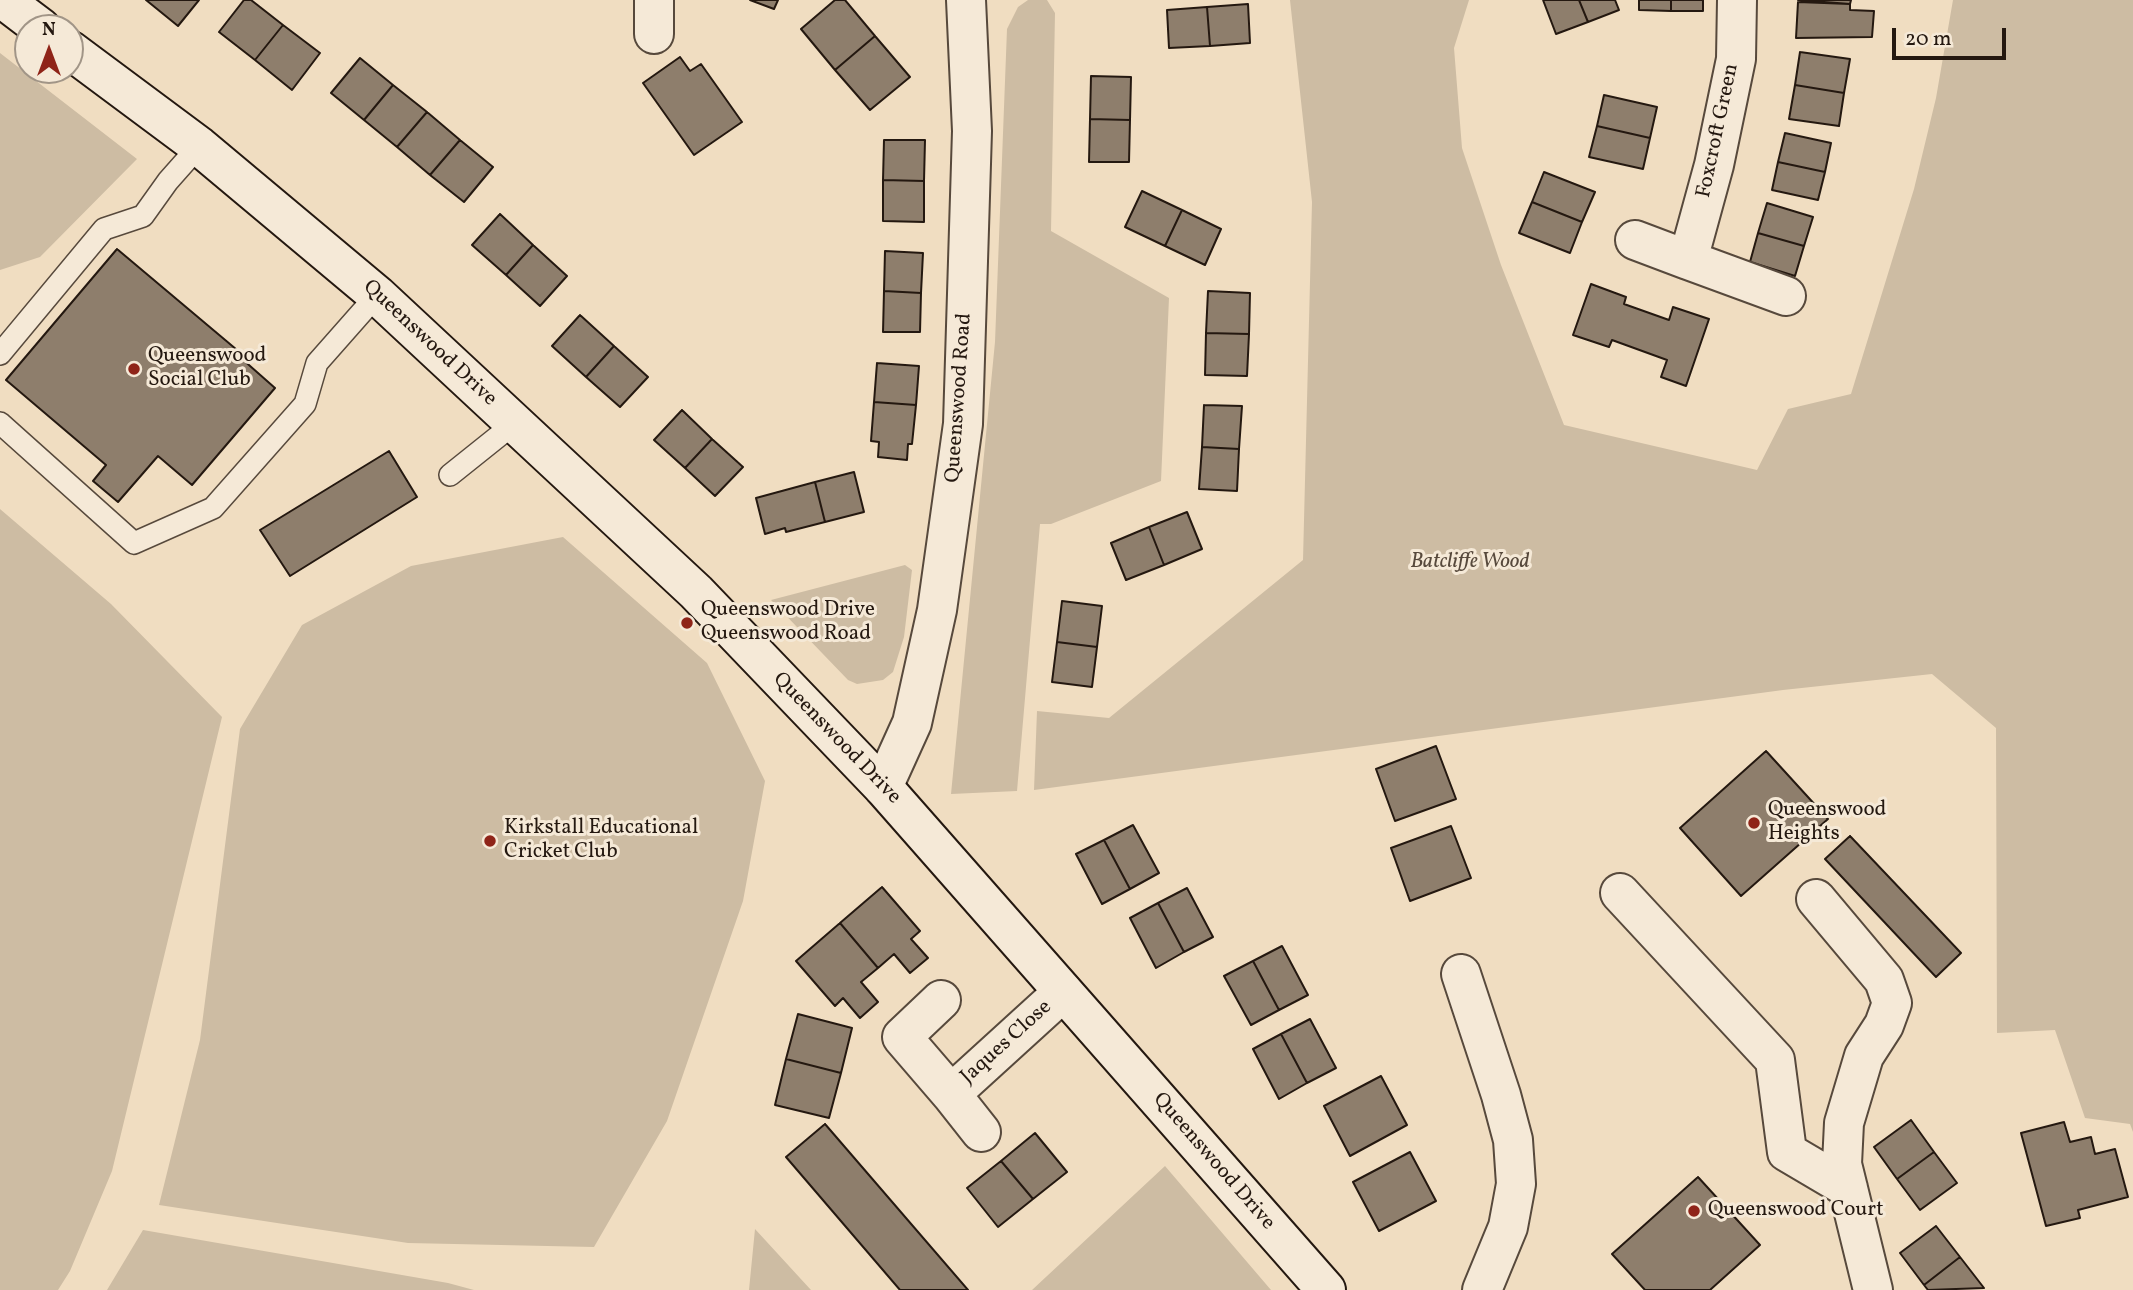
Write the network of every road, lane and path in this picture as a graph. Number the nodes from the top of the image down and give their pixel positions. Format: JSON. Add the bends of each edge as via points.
{"nodes":[{"id":1,"x":4,"y":0,"type":"edge"},
{"id":2,"x":966,"y":0,"type":"edge"},
{"id":3,"x":1737,"y":0,"type":"edge"},
{"id":4,"x":22,"y":14,"type":"edge"},
{"id":5,"x":84,"y":60,"type":"edge"},
{"id":6,"x":199,"y":146,"type":"junction"},
{"id":7,"x":1635,"y":240,"type":"dead end"},
{"id":8,"x":1688,"y":260,"type":"junction"},
{"id":9,"x":377,"y":295,"type":"junction"},
{"id":10,"x":1786,"y":296,"type":"dead end"},
{"id":11,"x":0,"y":355,"type":"edge"},
{"id":12,"x":0,"y":423,"type":"edge"},
{"id":13,"x":515,"y":423,"type":"junction"},
{"id":14,"x":450,"y":475,"type":"dead end"},
{"id":15,"x":883,"y":787,"type":"junction"},
{"id":16,"x":1620,"y":893,"type":"dead end"},
{"id":17,"x":1816,"y":899,"type":"dead end"},
{"id":18,"x":1461,"y":974,"type":"dead end"},
{"id":19,"x":1063,"y":992,"type":"junction"},
{"id":20,"x":941,"y":1000,"type":"dead end"},
{"id":21,"x":951,"y":1094,"type":"junction"},
{"id":22,"x":981,"y":1132,"type":"dead end"},
{"id":23,"x":1848,"y":1188,"type":"junction"},
{"id":24,"x":1326,"y":1290,"type":"edge"},
{"id":25,"x":1482,"y":1290,"type":"edge"},
{"id":26,"x":1873,"y":1290,"type":"edge"}],
"edges":[{"from":1,"to":4,"type":"street"},
{"from":2,"to":15,"type":"street","name":"Queenswood Road","via":[[972,131],[963,424],[937,610],[912,723]]},
{"from":3,"to":8,"type":"street","name":"Foxcroft Green","via":[[1736,58]]},
{"from":5,"to":6,"type":"street","name":"Queenswood Drive"},
{"from":6,"to":9,"type":"street","name":"Queenswood Drive"},
{"from":6,"to":11,"type":"lane","via":[[143,216],[104,229]]},
{"from":7,"to":8,"type":"street"},
{"from":8,"to":10,"type":"street"},
{"from":9,"to":12,"type":"lane","via":[[317,363],[305,404],[213,508],[134,543]]},
{"from":9,"to":13,"type":"street","name":"Queenswood Drive"},
{"from":13,"to":14,"type":"lane"},
{"from":13,"to":15,"type":"street","name":"Queenswood Drive","via":[[696,593]]},
{"from":15,"to":19,"type":"street","name":"Queenswood Drive"},
{"from":16,"to":23,"type":"street","via":[[1775,1060],[1787,1152]]},
{"from":17,"to":23,"type":"street","via":[[1884,980],[1892,1003],[1851,1091],[1842,1164]]},
{"from":18,"to":25,"type":"street","via":[[1513,1140],[1516,1184],[1508,1227]]},
{"from":19,"to":21,"type":"street","name":"Jaques Close"},
{"from":19,"to":24,"type":"street","name":"Queenswood Drive"},
{"from":20,"to":21,"type":"street","name":"Jaques Close","via":[[902,1037]]},
{"from":21,"to":22,"type":"street","name":"Jaques Close"},
{"from":23,"to":26,"type":"street"}]}
